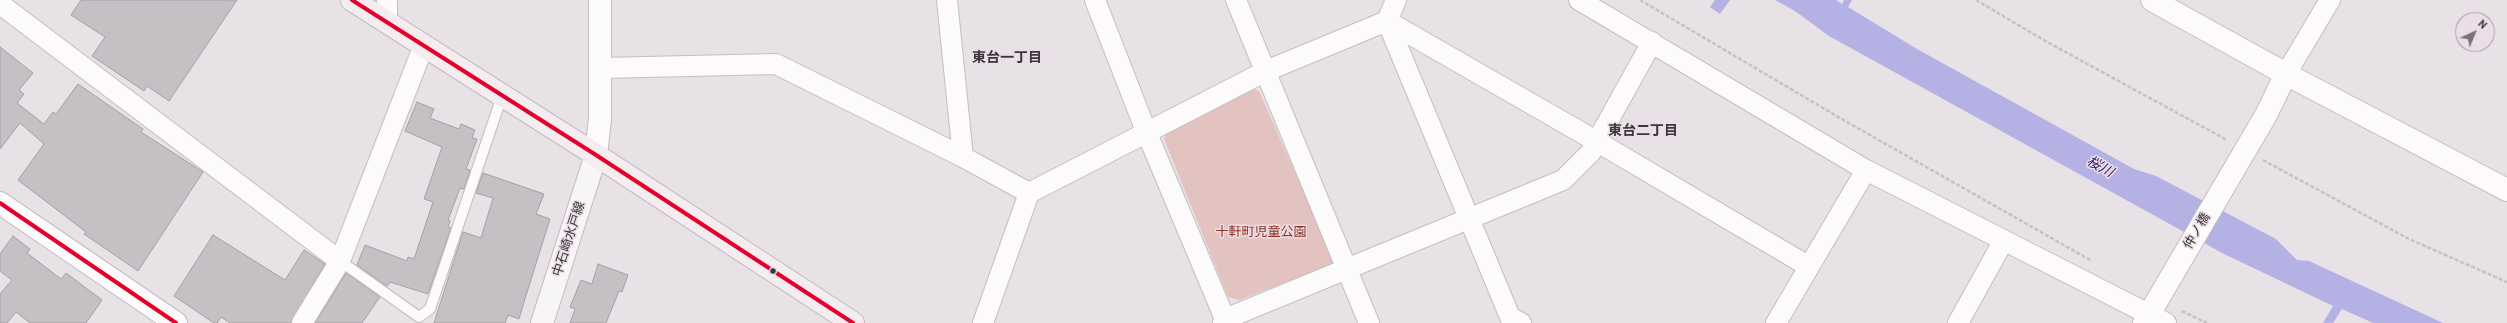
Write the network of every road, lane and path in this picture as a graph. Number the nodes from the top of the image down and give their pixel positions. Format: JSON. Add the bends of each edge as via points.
{"nodes":[{"id":1,"x":352,"y":0,"type":"edge"},
{"id":2,"x":387,"y":0,"type":"edge"},
{"id":3,"x":600,"y":0,"type":"edge"},
{"id":4,"x":947,"y":0,"type":"edge"},
{"id":5,"x":1095,"y":0,"type":"edge"},
{"id":6,"x":1236,"y":0,"type":"edge"},
{"id":7,"x":1396,"y":0,"type":"edge"},
{"id":8,"x":1579,"y":0,"type":"edge"},
{"id":9,"x":1640,"y":0,"type":"edge"},
{"id":10,"x":2152,"y":0,"type":"edge"},
{"id":11,"x":2330,"y":0,"type":"edge"},
{"id":12,"x":0,"y":4,"type":"edge"},
{"id":13,"x":1387,"y":21,"type":"junction"},
{"id":14,"x":387,"y":23,"type":"junction"},
{"id":15,"x":1652,"y":42,"type":"junction"},
{"id":16,"x":424,"y":45,"type":"junction"},
{"id":17,"x":601,"y":68,"type":"junction"},
{"id":18,"x":1266,"y":71,"type":"junction"},
{"id":19,"x":2286,"y":74,"type":"junction"},
{"id":20,"x":502,"y":96,"type":"junction"},
{"id":21,"x":1146,"y":131,"type":"junction"},
{"id":22,"x":1596,"y":141,"type":"junction"},
{"id":23,"x":596,"y":155,"type":"junction"},
{"id":24,"x":962,"y":157,"type":"junction"},
{"id":25,"x":1866,"y":170,"type":"junction"},
{"id":26,"x":2507,"y":190,"type":"edge"},
{"id":27,"x":1028,"y":193,"type":"junction"},
{"id":28,"x":0,"y":203,"type":"edge"},
{"id":29,"x":1471,"y":220,"type":"junction"},
{"id":30,"x":2004,"y":240,"type":"junction"},
{"id":31,"x":340,"y":260,"type":"junction"},
{"id":32,"x":2098,"y":265,"type":"dead end"},
{"id":33,"x":1808,"y":266,"type":"junction"},
{"id":34,"x":1347,"y":268,"type":"junction"},
{"id":35,"x":2156,"y":309,"type":"edge"},
{"id":36,"x":1224,"y":321,"type":"edge"},
{"id":37,"x":171,"y":322,"type":"edge"},
{"id":38,"x":302,"y":323,"type":"edge"},
{"id":39,"x":542,"y":323,"type":"edge"},
{"id":40,"x":853,"y":323,"type":"edge"},
{"id":41,"x":983,"y":323,"type":"edge"},
{"id":42,"x":1369,"y":323,"type":"edge"},
{"id":43,"x":1521,"y":323,"type":"edge"},
{"id":44,"x":1776,"y":323,"type":"edge"},
{"id":45,"x":1958,"y":323,"type":"edge"},
{"id":46,"x":2207,"y":323,"type":"edge"}],
"edges":[{"from":1,"to":14,"type":"highway"},
{"from":2,"to":14,"type":"street"},
{"from":3,"to":17,"type":"street"},
{"from":4,"to":24,"type":"street"},
{"from":5,"to":21,"type":"street"},
{"from":6,"to":18,"type":"street"},
{"from":7,"to":13,"type":"street"},
{"from":8,"to":15,"type":"street"},
{"from":9,"to":32,"type":"path"},
{"from":10,"to":19,"type":"street"},
{"from":11,"to":19,"type":"street"},
{"from":12,"to":31,"type":"street"},
{"from":13,"to":18,"type":"street"},
{"from":13,"to":22,"type":"street"},
{"from":13,"to":29,"type":"street"},
{"from":14,"to":16,"type":"highway"},
{"from":15,"to":22,"type":"street"},
{"from":15,"to":25,"type":"street"},
{"from":16,"to":20,"type":"highway"},
{"from":16,"to":31,"type":"street"},
{"from":17,"to":23,"type":"street"},
{"from":17,"to":24,"type":"street","via":[[776,64]]},
{"from":18,"to":21,"type":"street"},
{"from":18,"to":34,"type":"street"},
{"from":19,"to":26,"type":"street"},
{"from":19,"to":35,"type":"street","name":"仲ノ橋","via":[[2266,115]]},
{"from":20,"to":23,"type":"highway"},
{"from":20,"to":31,"type":"lane","via":[[430,309],[419,317]]},
{"from":21,"to":27,"type":"street"},
{"from":21,"to":36,"type":"street"},
{"from":22,"to":29,"type":"street","via":[[1591,152],[1563,180]]},
{"from":22,"to":33,"type":"street"},
{"from":23,"to":39,"type":"main road","name":"中石崎水戸線"},
{"from":23,"to":40,"type":"highway"},
{"from":24,"to":27,"type":"street"},
{"from":25,"to":30,"type":"street"},
{"from":25,"to":33,"type":"street"},
{"from":27,"to":41,"type":"street"},
{"from":28,"to":37,"type":"street"},
{"from":29,"to":34,"type":"street"},
{"from":29,"to":43,"type":"street","via":[[1510,317]]},
{"from":30,"to":35,"type":"street"},
{"from":30,"to":45,"type":"street"},
{"from":31,"to":38,"type":"street"},
{"from":33,"to":44,"type":"street"},
{"from":34,"to":36,"type":"street"},
{"from":34,"to":42,"type":"street"},
{"from":35,"to":46,"type":"path"}]}
